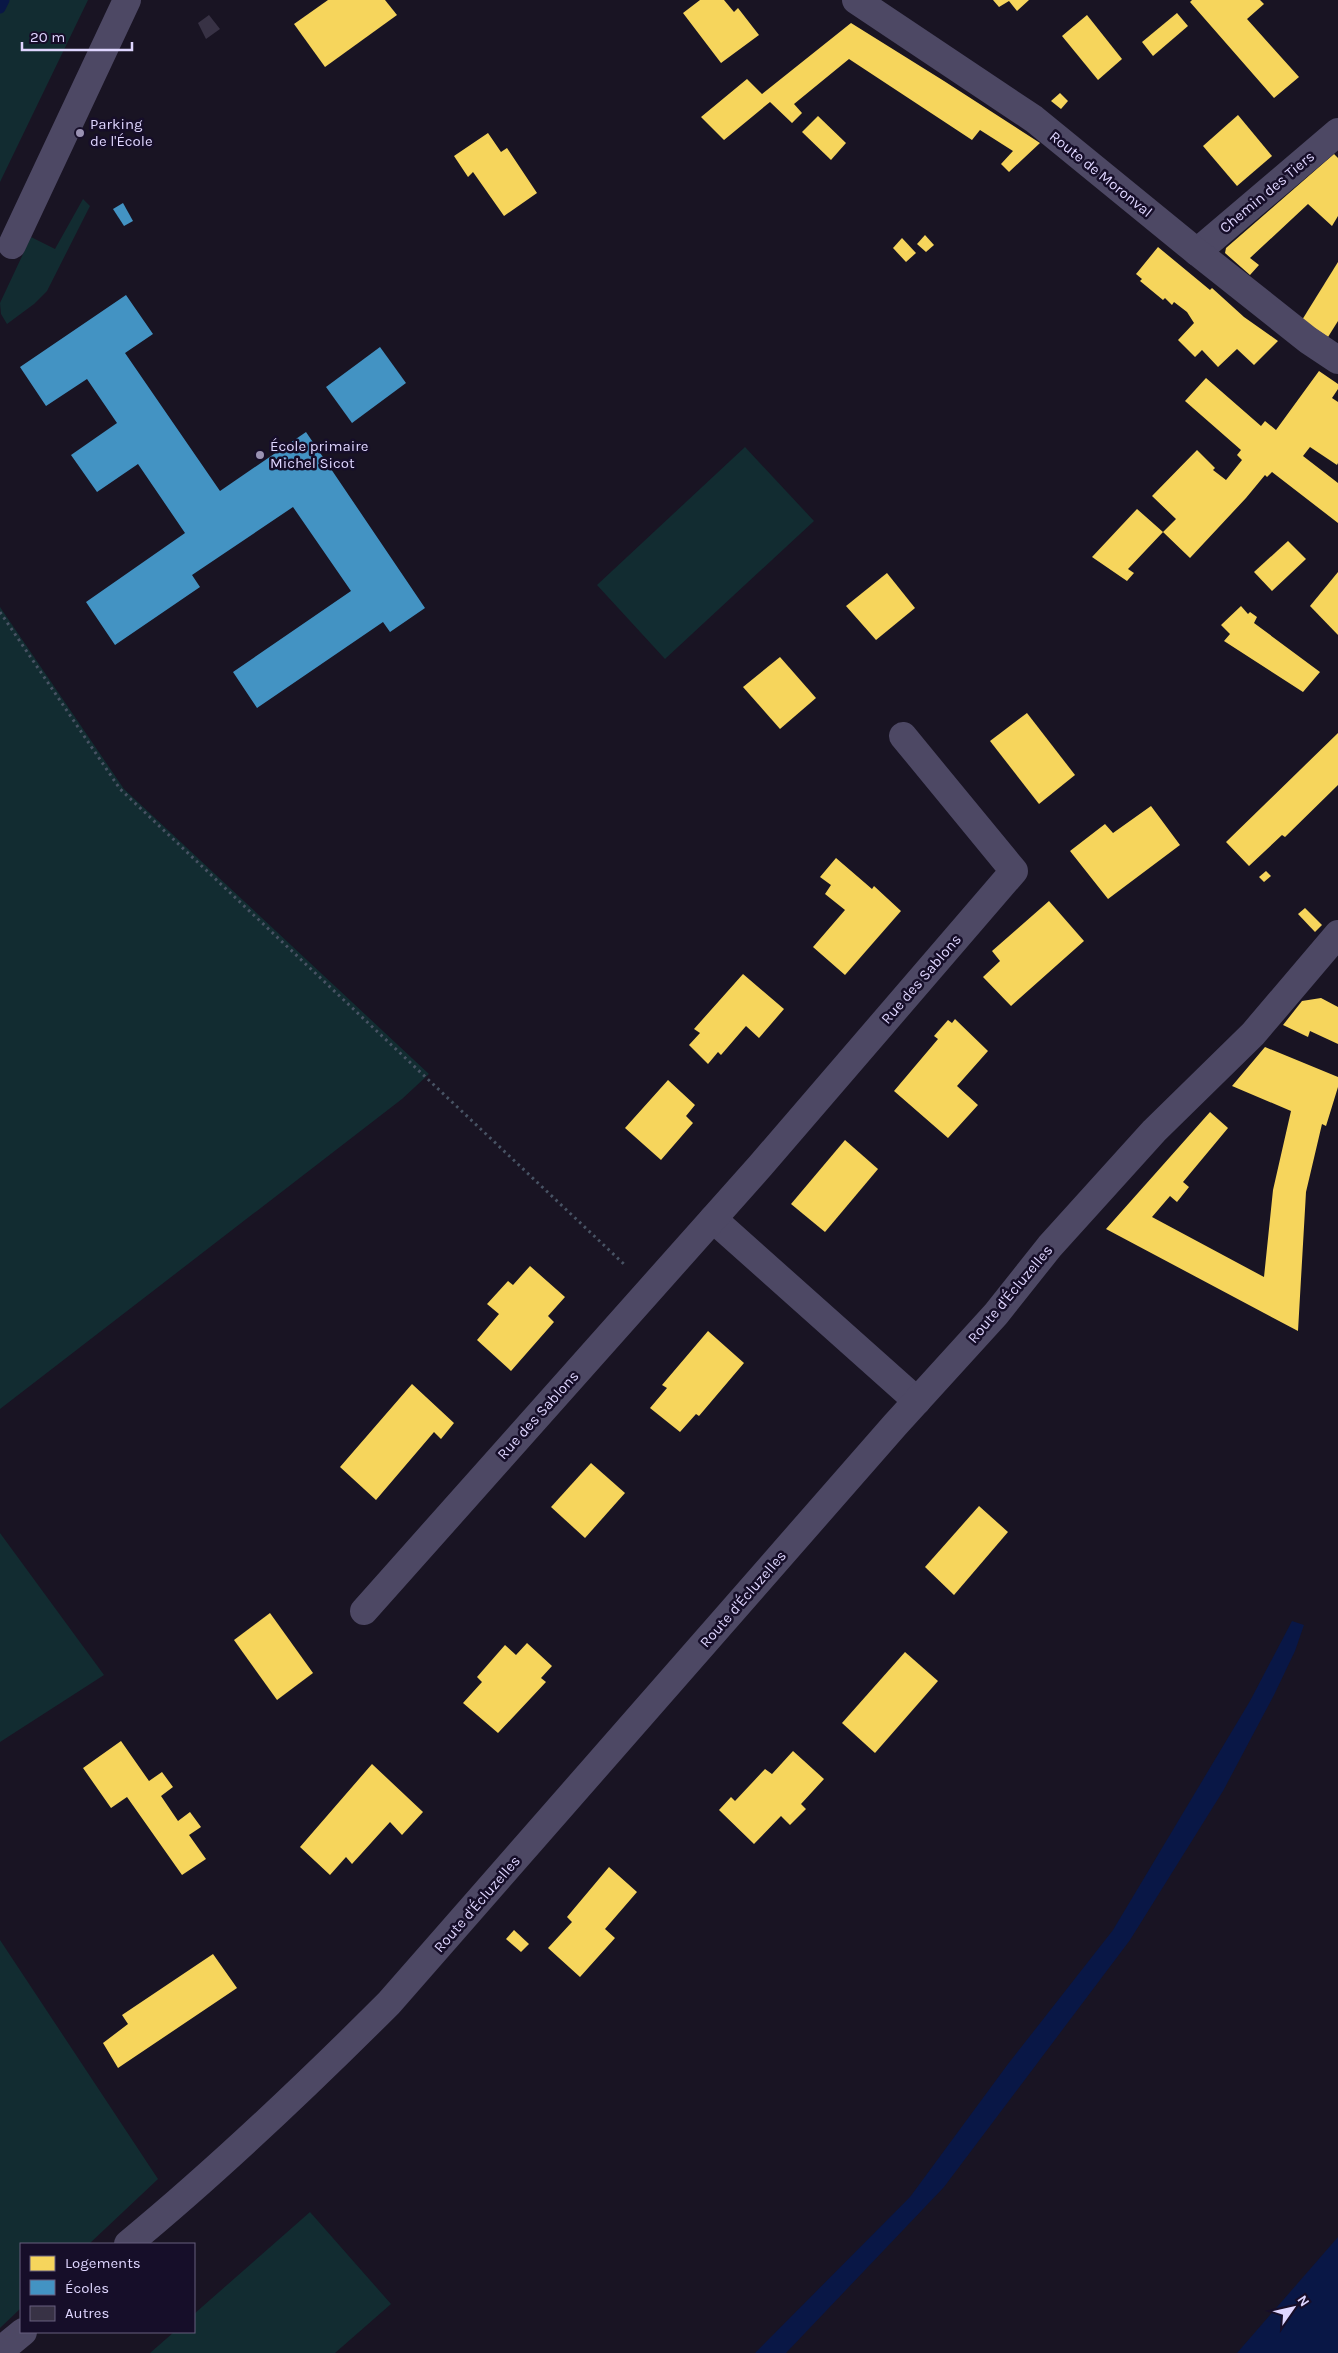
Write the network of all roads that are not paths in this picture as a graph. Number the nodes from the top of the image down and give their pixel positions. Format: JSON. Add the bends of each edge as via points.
{"nodes":[{"id":1,"x":128,"y":0,"type":"edge"},
{"id":2,"x":856,"y":0,"type":"edge"},
{"id":3,"x":1338,"y":132,"type":"edge"},
{"id":4,"x":12,"y":245,"type":"dead end"},
{"id":5,"x":1197,"y":252,"type":"junction"},
{"id":6,"x":1338,"y":360,"type":"edge"},
{"id":7,"x":903,"y":736,"type":"dead end"},
{"id":8,"x":1338,"y":934,"type":"edge"},
{"id":9,"x":713,"y":1219,"type":"junction"},
{"id":10,"x":917,"y":1401,"type":"junction"},
{"id":11,"x":364,"y":1612,"type":"dead end"},
{"id":12,"x":129,"y":2243,"type":"edge"},
{"id":13,"x":22,"y":2333,"type":"edge"},
{"id":14,"x":0,"y":2351,"type":"edge"}],
"edges":[{"from":1,"to":4,"type":"street"},
{"from":2,"to":5,"type":"street","name":"Route de Moronval","via":[[1034,119]]},
{"from":3,"to":5,"type":"street","name":"Chemin des Tiers"},
{"from":5,"to":6,"type":"street","name":"Route de Moronval"},
{"from":7,"to":9,"type":"street","name":"Rue des Sablons","via":[[1014,871]]},
{"from":8,"to":10,"type":"street","name":"Route d'Écluzelles","via":[[1253,1034],[1178,1105],[1127,1160]]},
{"from":9,"to":10,"type":"street"},
{"from":9,"to":11,"type":"street","name":"Rue des Sablons"},
{"from":10,"to":12,"type":"street","name":"Route d'Écluzelles","via":[[389,2003],[312,2079]]},
{"from":13,"to":14,"type":"street"}]}
